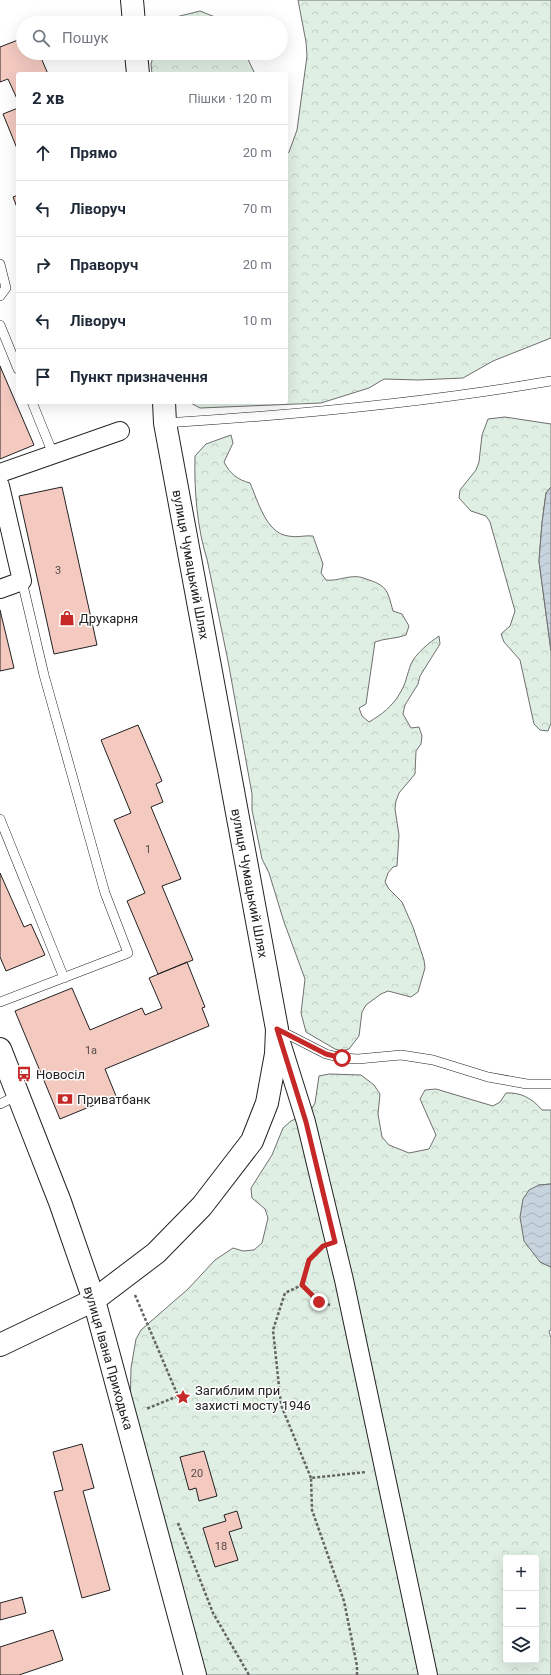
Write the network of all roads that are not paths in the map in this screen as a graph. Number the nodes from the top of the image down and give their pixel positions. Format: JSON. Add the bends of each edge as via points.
{"nodes":[{"id":1,"x":132,"y":0,"type":"edge"},
{"id":2,"x":133,"y":16,"type":"edge"},
{"id":3,"x":137,"y":60,"type":"edge"},
{"id":4,"x":138,"y":72,"type":"edge"},
{"id":5,"x":0,"y":264,"type":"edge"},
{"id":6,"x":0,"y":296,"type":"edge"},
{"id":7,"x":0,"y":325,"type":"edge"},
{"id":8,"x":16,"y":363,"type":"edge"},
{"id":9,"x":551,"y":381,"type":"edge"},
{"id":10,"x":33,"y":404,"type":"edge"},
{"id":11,"x":165,"y":412,"type":"edge"},
{"id":12,"x":120,"y":431,"type":"dead end"},
{"id":13,"x":53,"y":454,"type":"junction"},
{"id":14,"x":0,"y":473,"type":"edge"},
{"id":15,"x":0,"y":486,"type":"edge"},
{"id":16,"x":22,"y":581,"type":"junction"},
{"id":17,"x":0,"y":589,"type":"edge"},
{"id":18,"x":0,"y":819,"type":"edge"},
{"id":19,"x":64,"y":978,"type":"junction"},
{"id":20,"x":0,"y":1002,"type":"edge"},
{"id":21,"x":277,"y":1029,"type":"junction"},
{"id":22,"x":0,"y":1049,"type":"edge"},
{"id":23,"x":551,"y":1084,"type":"edge"},
{"id":24,"x":9,"y":1099,"type":"edge"},
{"id":25,"x":94,"y":1300,"type":"junction"},
{"id":26,"x":0,"y":1345,"type":"edge"},
{"id":27,"x":195,"y":1675,"type":"edge"},
{"id":28,"x":428,"y":1675,"type":"edge"}],
"edges":[{"from":1,"to":2,"type":"main road"},
{"from":3,"to":4,"type":"main road"},
{"from":5,"to":6,"type":"lane","via":[[6,288]]},
{"from":7,"to":8,"type":"lane"},
{"from":9,"to":11,"type":"lane","via":[[361,407],[263,417]]},
{"from":10,"to":13,"type":"lane"},
{"from":11,"to":21,"type":"main road","name":"вулиця Чумацький Шлях"},
{"from":12,"to":13,"type":"street"},
{"from":13,"to":14,"type":"street"},
{"from":15,"to":16,"type":"street"},
{"from":16,"to":17,"type":"street"},
{"from":16,"to":19,"type":"lane","via":[[44,675],[105,893],[128,953]]},
{"from":18,"to":19,"type":"lane"},
{"from":19,"to":20,"type":"lane"},
{"from":21,"to":23,"type":"lane","via":[[326,1054],[342,1058],[401,1055],[433,1060],[488,1077],[527,1084]]},
{"from":21,"to":25,"type":"main road","name":"вулиця Чумацький Шлях","via":[[276,1054],[267,1102],[252,1141],[202,1206],[156,1253]]},
{"from":21,"to":28,"type":"street","via":[[306,1122],[335,1242]]},
{"from":22,"to":24,"type":"main road","name":"вулиця Івана Приходька"},
{"from":24,"to":25,"type":"main road","name":"вулиця Івана Приходька","via":[[60,1202]]},
{"from":25,"to":26,"type":"main road","name":"вулиця Чумацький Шлях"},
{"from":25,"to":27,"type":"main road","name":"вулиця Івана Приходька"}]}
